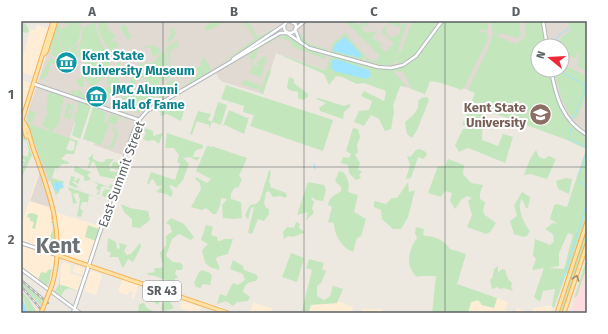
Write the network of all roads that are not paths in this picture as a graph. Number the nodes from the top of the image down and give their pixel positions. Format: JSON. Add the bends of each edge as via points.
{"nodes":[{"id":1,"x":53,"y":21,"type":"edge"},
{"id":2,"x":56,"y":21,"type":"edge"},
{"id":3,"x":442,"y":21,"type":"edge"},
{"id":4,"x":543,"y":21,"type":"edge"},
{"id":5,"x":303,"y":22,"type":"edge"},
{"id":6,"x":293,"y":23,"type":"junction"},
{"id":7,"x":284,"y":25,"type":"junction"},
{"id":8,"x":295,"y":29,"type":"junction"},
{"id":9,"x":288,"y":33,"type":"junction"},
{"id":10,"x":546,"y":38,"type":"edge"},
{"id":11,"x":300,"y":43,"type":"junction"},
{"id":12,"x":44,"y":54,"type":"junction"},
{"id":13,"x":232,"y":60,"type":"junction"},
{"id":14,"x":553,"y":78,"type":"edge"},
{"id":15,"x":34,"y":84,"type":"junction"},
{"id":16,"x":139,"y":120,"type":"junction"},
{"id":17,"x":22,"y":122,"type":"edge"},
{"id":18,"x":21,"y":132,"type":"edge"},
{"id":19,"x":25,"y":133,"type":"junction"},
{"id":20,"x":587,"y":135,"type":"edge"},
{"id":21,"x":29,"y":138,"type":"junction"},
{"id":22,"x":587,"y":222,"type":"edge"},
{"id":23,"x":21,"y":243,"type":"edge"},
{"id":24,"x":587,"y":244,"type":"edge"},
{"id":25,"x":58,"y":255,"type":"junction"},
{"id":26,"x":89,"y":266,"type":"junction"},
{"id":27,"x":21,"y":269,"type":"edge"},
{"id":28,"x":75,"y":309,"type":"junction"},
{"id":29,"x":42,"y":313,"type":"edge"},
{"id":30,"x":74,"y":313,"type":"edge"},
{"id":31,"x":80,"y":313,"type":"edge"},
{"id":32,"x":228,"y":313,"type":"edge"},
{"id":33,"x":557,"y":313,"type":"edge"},
{"id":34,"x":564,"y":313,"type":"edge"}],
"edges":[{"from":1,"to":12,"type":"main road"},
{"from":2,"to":12,"type":"main road"},
{"from":3,"to":11,"type":"street","via":[[416,56],[403,65],[391,68],[322,52]]},
{"from":4,"to":10,"type":"street"},
{"from":5,"to":6,"type":"street"},
{"from":5,"to":8,"type":"street"},
{"from":6,"to":7,"type":"street","via":[[288,22]]},
{"from":6,"to":8,"type":"street"},
{"from":7,"to":9,"type":"street","via":[[284,30]]},
{"from":7,"to":13,"type":"street","name":"East Summit Street"},
{"from":8,"to":9,"type":"street"},
{"from":8,"to":11,"type":"street"},
{"from":9,"to":11,"type":"street"},
{"from":9,"to":13,"type":"street","name":"East Summit Street","via":[[281,33]]},
{"from":12,"to":15,"type":"main road"},
{"from":13,"to":16,"type":"street","name":"East Summit Street","via":[[149,110]]},
{"from":14,"to":20,"type":"street","via":[[563,112],[573,125]]},
{"from":15,"to":16,"type":"street"},
{"from":15,"to":17,"type":"main road"},
{"from":16,"to":26,"type":"street","name":"East Summit Street"},
{"from":17,"to":19,"type":"main road"},
{"from":17,"to":21,"type":"main road","via":[[26,125]]},
{"from":18,"to":19,"type":"street"},
{"from":19,"to":21,"type":"main road"},
{"from":21,"to":25,"type":"main road","via":[[54,206]]},
{"from":22,"to":33,"type":"main road"},
{"from":23,"to":25,"type":"street"},
{"from":34,"to":24,"type":"main road","one_way":true},
{"from":25,"to":26,"type":"main road","number":"SR 43"},
{"from":25,"to":29,"type":"main road","bridge":true,"via":[[52,285]]},
{"from":26,"to":28,"type":"street","name":"East Summit Street"},
{"from":26,"to":32,"type":"main road","number":"SR 43"},
{"from":27,"to":28,"type":"street"},
{"from":28,"to":30,"type":"street","name":"East Summit Street"},
{"from":28,"to":31,"type":"street"}]}
